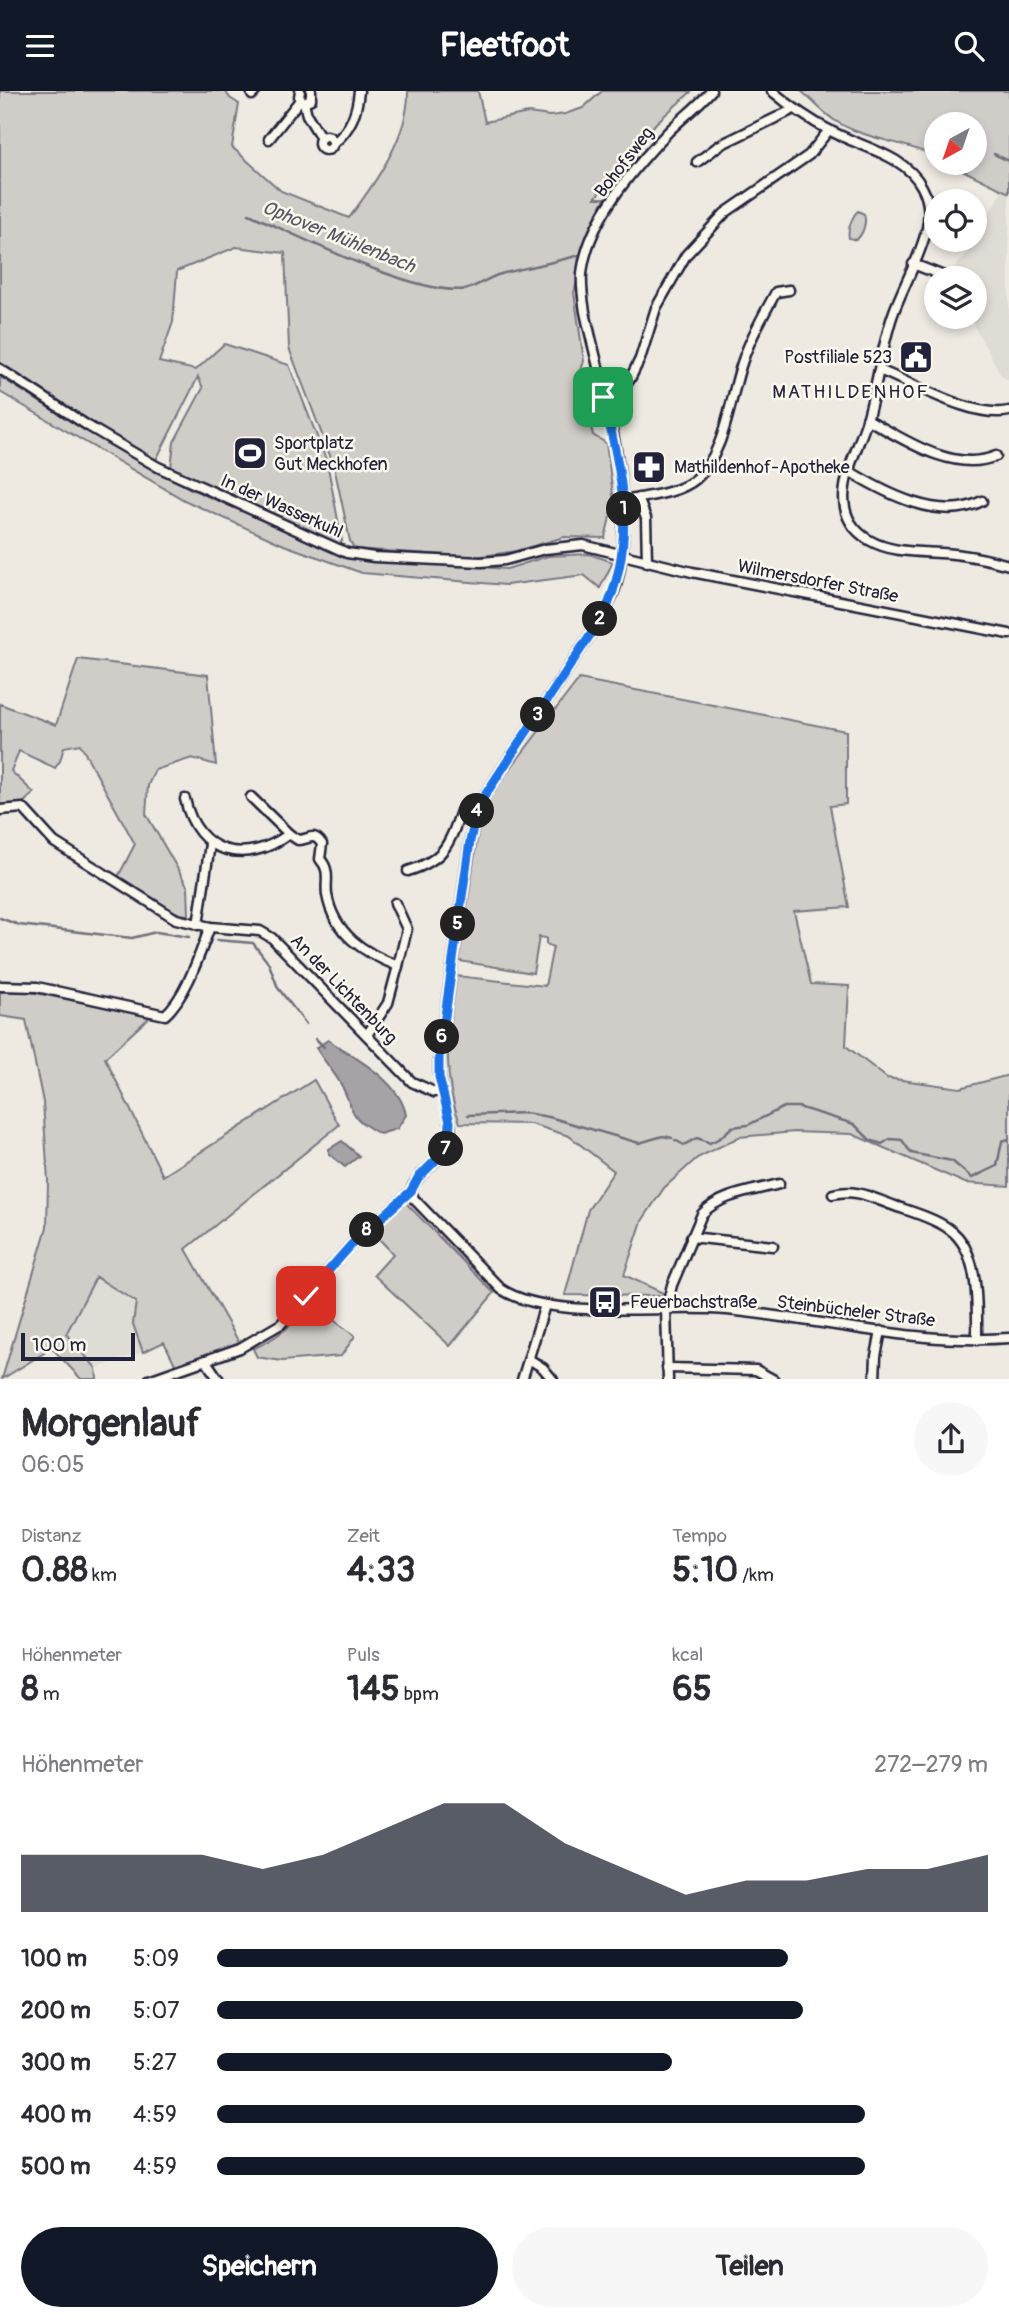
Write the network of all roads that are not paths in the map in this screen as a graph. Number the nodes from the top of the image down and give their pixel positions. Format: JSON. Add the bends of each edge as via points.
{"nodes":[{"id":1,"x":311,"y":91,"type":"edge"},
{"id":2,"x":359,"y":91,"type":"edge"},
{"id":3,"x":711,"y":91,"type":"edge"},
{"id":4,"x":772,"y":91,"type":"edge"},
{"id":5,"x":301,"y":98,"type":"edge"},
{"id":6,"x":794,"y":109,"type":"junction"},
{"id":7,"x":829,"y":130,"type":"junction"},
{"id":8,"x":269,"y":139,"type":"dead end"},
{"id":9,"x":697,"y":162,"type":"dead end"},
{"id":10,"x":913,"y":264,"type":"junction"},
{"id":11,"x":924,"y":268,"type":"edge"},
{"id":12,"x":789,"y":290,"type":"dead end"},
{"id":13,"x":0,"y":369,"type":"edge"},
{"id":14,"x":879,"y":370,"type":"junction"},
{"id":15,"x":603,"y":397,"type":"junction"},
{"id":16,"x":1009,"y":411,"type":"edge"},
{"id":17,"x":867,"y":419,"type":"junction"},
{"id":18,"x":996,"y":456,"type":"dead end"},
{"id":19,"x":849,"y":471,"type":"junction"},
{"id":20,"x":638,"y":498,"type":"junction"},
{"id":21,"x":624,"y":501,"type":"junction"},
{"id":22,"x":982,"y":501,"type":"dead end"},
{"id":23,"x":621,"y":556,"type":"junction"},
{"id":24,"x":647,"y":562,"type":"junction"},
{"id":25,"x":1009,"y":565,"type":"edge"},
{"id":26,"x":1009,"y":634,"type":"edge"},
{"id":27,"x":251,"y":797,"type":"dead end"},
{"id":28,"x":185,"y":799,"type":"dead end"},
{"id":29,"x":478,"y":806,"type":"junction"},
{"id":30,"x":0,"y":810,"type":"edge"},
{"id":31,"x":289,"y":834,"type":"junction"},
{"id":32,"x":210,"y":844,"type":"junction"},
{"id":33,"x":408,"y":871,"type":"dead end"},
{"id":34,"x":396,"y":903,"type":"dead end"},
{"id":35,"x":198,"y":925,"type":"junction"},
{"id":36,"x":210,"y":927,"type":"junction"},
{"id":37,"x":398,"y":966,"type":"junction"},
{"id":38,"x":0,"y":986,"type":"edge"},
{"id":39,"x":367,"y":1035,"type":"junction"},
{"id":40,"x":442,"y":1091,"type":"junction"},
{"id":41,"x":779,"y":1184,"type":"dead end"},
{"id":42,"x":411,"y":1191,"type":"junction"},
{"id":43,"x":833,"y":1193,"type":"dead end"},
{"id":44,"x":691,"y":1237,"type":"junction"},
{"id":45,"x":773,"y":1246,"type":"dead end"},
{"id":46,"x":545,"y":1305,"type":"junction"},
{"id":47,"x":666,"y":1309,"type":"junction"},
{"id":48,"x":881,"y":1331,"type":"junction"},
{"id":49,"x":1009,"y":1338,"type":"edge"},
{"id":50,"x":977,"y":1340,"type":"junction"},
{"id":51,"x":529,"y":1359,"type":"junction"},
{"id":52,"x":206,"y":1361,"type":"junction"},
{"id":53,"x":667,"y":1368,"type":"junction"},
{"id":54,"x":152,"y":1379,"type":"edge"},
{"id":55,"x":218,"y":1379,"type":"edge"},
{"id":56,"x":522,"y":1379,"type":"edge"},
{"id":57,"x":552,"y":1379,"type":"edge"},
{"id":58,"x":668,"y":1379,"type":"edge"},
{"id":59,"x":772,"y":1379,"type":"edge"},
{"id":60,"x":875,"y":1379,"type":"edge"}],
"edges":[{"from":1,"to":5,"type":"street","via":[[311,99]]},
{"from":2,"to":5,"type":"street","via":[[358,112],[334,143],[328,136],[321,138]]},
{"from":3,"to":15,"type":"street","name":"Bohofsweg","via":[[620,187],[595,230],[581,288]]},
{"from":4,"to":6,"type":"street"},
{"from":5,"to":8,"type":"street"},
{"from":6,"to":7,"type":"street"},
{"from":6,"to":9,"type":"street","via":[[720,145]]},
{"from":7,"to":10,"type":"street","via":[[897,161],[918,181],[927,197],[929,215]]},
{"from":7,"to":15,"type":"street","via":[[809,155],[725,213],[686,255],[656,308],[630,379],[623,389]]},
{"from":10,"to":11,"type":"street"},
{"from":10,"to":14,"type":"street","via":[[889,325]]},
{"from":12,"to":20,"type":"street","via":[[776,292],[752,337],[717,447],[704,471],[686,485]]},
{"from":13,"to":23,"type":"street","name":"In der Wasserkuhl","via":[[158,467],[347,554],[481,562],[583,545]]},
{"from":14,"to":16,"type":"street","via":[[953,401],[1000,413]]},
{"from":14,"to":17,"type":"street"},
{"from":15,"to":21,"type":"street","name":"Bohofsweg"},
{"from":17,"to":18,"type":"street","via":[[942,455],[974,461]]},
{"from":17,"to":19,"type":"street"},
{"from":19,"to":22,"type":"street","via":[[921,504],[952,509]]},
{"from":19,"to":25,"type":"street","via":[[843,489],[845,507],[853,526],[868,539],[890,548],[962,554]]},
{"from":20,"to":21,"type":"street"},
{"from":20,"to":24,"type":"street","via":[[646,518]]},
{"from":21,"to":23,"type":"street","name":"Bohofsweg"},
{"from":23,"to":24,"type":"street","name":"Wilmersdorfer Straße"},
{"from":23,"to":29,"type":"street","name":"Bohofsweg","via":[[617,584],[605,612]]},
{"from":24,"to":26,"type":"street","name":"Wilmersdorfer Straße"},
{"from":27,"to":31,"type":"street"},
{"from":28,"to":32,"type":"street","via":[[191,819]]},
{"from":29,"to":33,"type":"street","via":[[461,811],[450,841],[436,859]]},
{"from":29,"to":40,"type":"street","via":[[439,1058]]},
{"from":30,"to":35,"type":"street","name":"An der Lichtenburg","via":[[23,808],[54,842],[176,919]]},
{"from":31,"to":32,"type":"street","via":[[247,851]]},
{"from":31,"to":37,"type":"street","via":[[298,840],[312,836],[322,844],[320,859],[326,865],[327,895],[337,925],[372,956]]},
{"from":32,"to":35,"type":"street"},
{"from":34,"to":37,"type":"street","via":[[407,929]]},
{"from":35,"to":36,"type":"street","name":"An der Lichtenburg"},
{"from":36,"to":38,"type":"street","via":[[185,986],[165,1015],[37,987]]},
{"from":36,"to":39,"type":"street","name":"An der Lichtenburg","via":[[260,931],[272,938]]},
{"from":37,"to":39,"type":"street","via":[[388,1003]]},
{"from":39,"to":40,"type":"street","name":"An der Lichtenburg","via":[[412,1082]]},
{"from":40,"to":42,"type":"street","via":[[450,1122],[447,1146]]},
{"from":41,"to":44,"type":"street","via":[[709,1206]]},
{"from":42,"to":46,"type":"street","name":"Steinbücheler Straße","via":[[501,1289]]},
{"from":42,"to":52,"type":"street","via":[[352,1244],[281,1324]]},
{"from":43,"to":50,"type":"street","via":[[850,1190],[928,1218],[964,1242],[971,1261]]},
{"from":44,"to":45,"type":"street"},
{"from":44,"to":47,"type":"street"},
{"from":46,"to":47,"type":"street","name":"Steinbücheler Straße"},
{"from":46,"to":51,"type":"street"},
{"from":47,"to":48,"type":"street","name":"Steinbücheler Straße","via":[[729,1310]]},
{"from":47,"to":53,"type":"street"},
{"from":48,"to":50,"type":"street","name":"Steinbücheler Straße","via":[[918,1338]]},
{"from":48,"to":60,"type":"street"},
{"from":49,"to":50,"type":"street","name":"Steinbücheler Straße"},
{"from":51,"to":56,"type":"street"},
{"from":51,"to":57,"type":"street"},
{"from":52,"to":54,"type":"street"},
{"from":52,"to":55,"type":"street"},
{"from":53,"to":58,"type":"street"},
{"from":53,"to":59,"type":"street","via":[[756,1370]]}]}
